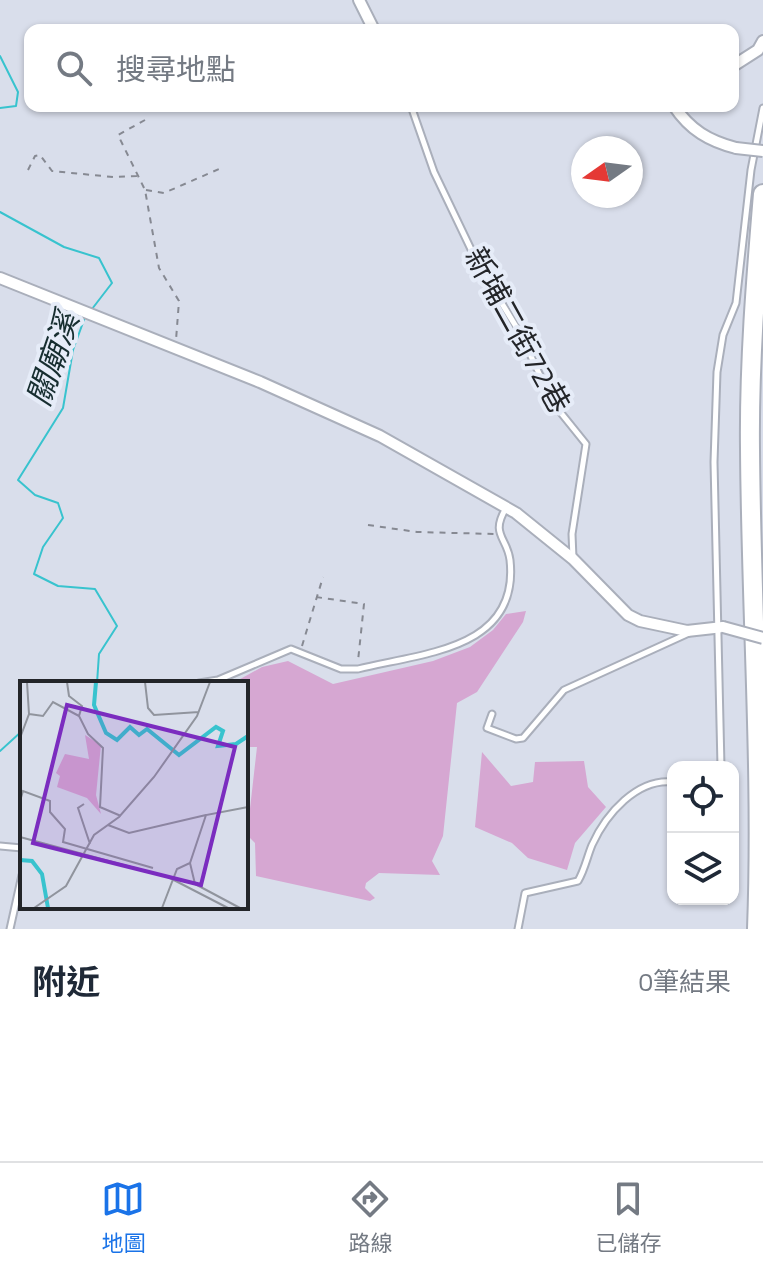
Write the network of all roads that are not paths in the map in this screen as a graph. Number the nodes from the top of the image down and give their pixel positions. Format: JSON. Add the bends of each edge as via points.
{"nodes":[{"id":1,"x":359,"y":0,"type":"edge"},
{"id":2,"x":371,"y":24,"type":"edge"},
{"id":3,"x":763,"y":41,"type":"edge"},
{"id":4,"x":739,"y":62,"type":"edge"},
{"id":5,"x":763,"y":108,"type":"edge"},
{"id":6,"x":413,"y":112,"type":"edge"},
{"id":7,"x":679,"y":112,"type":"edge"},
{"id":8,"x":763,"y":151,"type":"edge"},
{"id":9,"x":763,"y":194,"type":"edge"},
{"id":10,"x":0,"y":278,"type":"edge"},
{"id":11,"x":507,"y":508,"type":"junction"},
{"id":12,"x":573,"y":559,"type":"junction"},
{"id":13,"x":720,"y":627,"type":"junction"},
{"id":14,"x":698,"y":629,"type":"junction"},
{"id":15,"x":763,"y":638,"type":"edge"},
{"id":16,"x":208,"y":681,"type":"edge"},
{"id":17,"x":492,"y":714,"type":"dead end"},
{"id":18,"x":721,"y":761,"type":"edge"},
{"id":19,"x":667,"y":782,"type":"edge"},
{"id":20,"x":0,"y":846,"type":"edge"},
{"id":21,"x":20,"y":848,"type":"edge"},
{"id":22,"x":20,"y":884,"type":"edge"},
{"id":23,"x":10,"y":929,"type":"edge"},
{"id":24,"x":518,"y":929,"type":"edge"},
{"id":25,"x":757,"y":929,"type":"edge"}],
"edges":[{"from":1,"to":2,"type":"street"},
{"from":3,"to":4,"type":"street"},
{"from":5,"to":13,"type":"lane","via":[[736,303],[723,335],[717,372]]},
{"from":6,"to":12,"type":"lane","name":"新埔二街72巷","via":[[434,172],[479,266],[520,333],[553,403],[586,444]]},
{"from":7,"to":8,"type":"street","bridge":true,"via":[[713,142]]},
{"from":9,"to":25,"type":"highway","via":[[749,448],[760,789]]},
{"from":10,"to":11,"type":"street","via":[[380,436]]},
{"from":11,"to":12,"type":"street"},
{"from":11,"to":16,"type":"lane","via":[[499,534],[510,566],[507,601],[501,615],[482,632],[461,643],[358,669],[341,669],[300,650]]},
{"from":12,"to":14,"type":"street","via":[[628,615],[661,627]]},
{"from":13,"to":14,"type":"street"},
{"from":13,"to":15,"type":"street","bridge":true},
{"from":13,"to":18,"type":"lane"},
{"from":14,"to":17,"type":"lane","via":[[564,690],[523,738],[487,728]]},
{"from":19,"to":24,"type":"lane","via":[[648,783],[623,800],[593,843],[578,881],[525,893]]},
{"from":20,"to":21,"type":"lane"},
{"from":22,"to":23,"type":"lane"}]}
